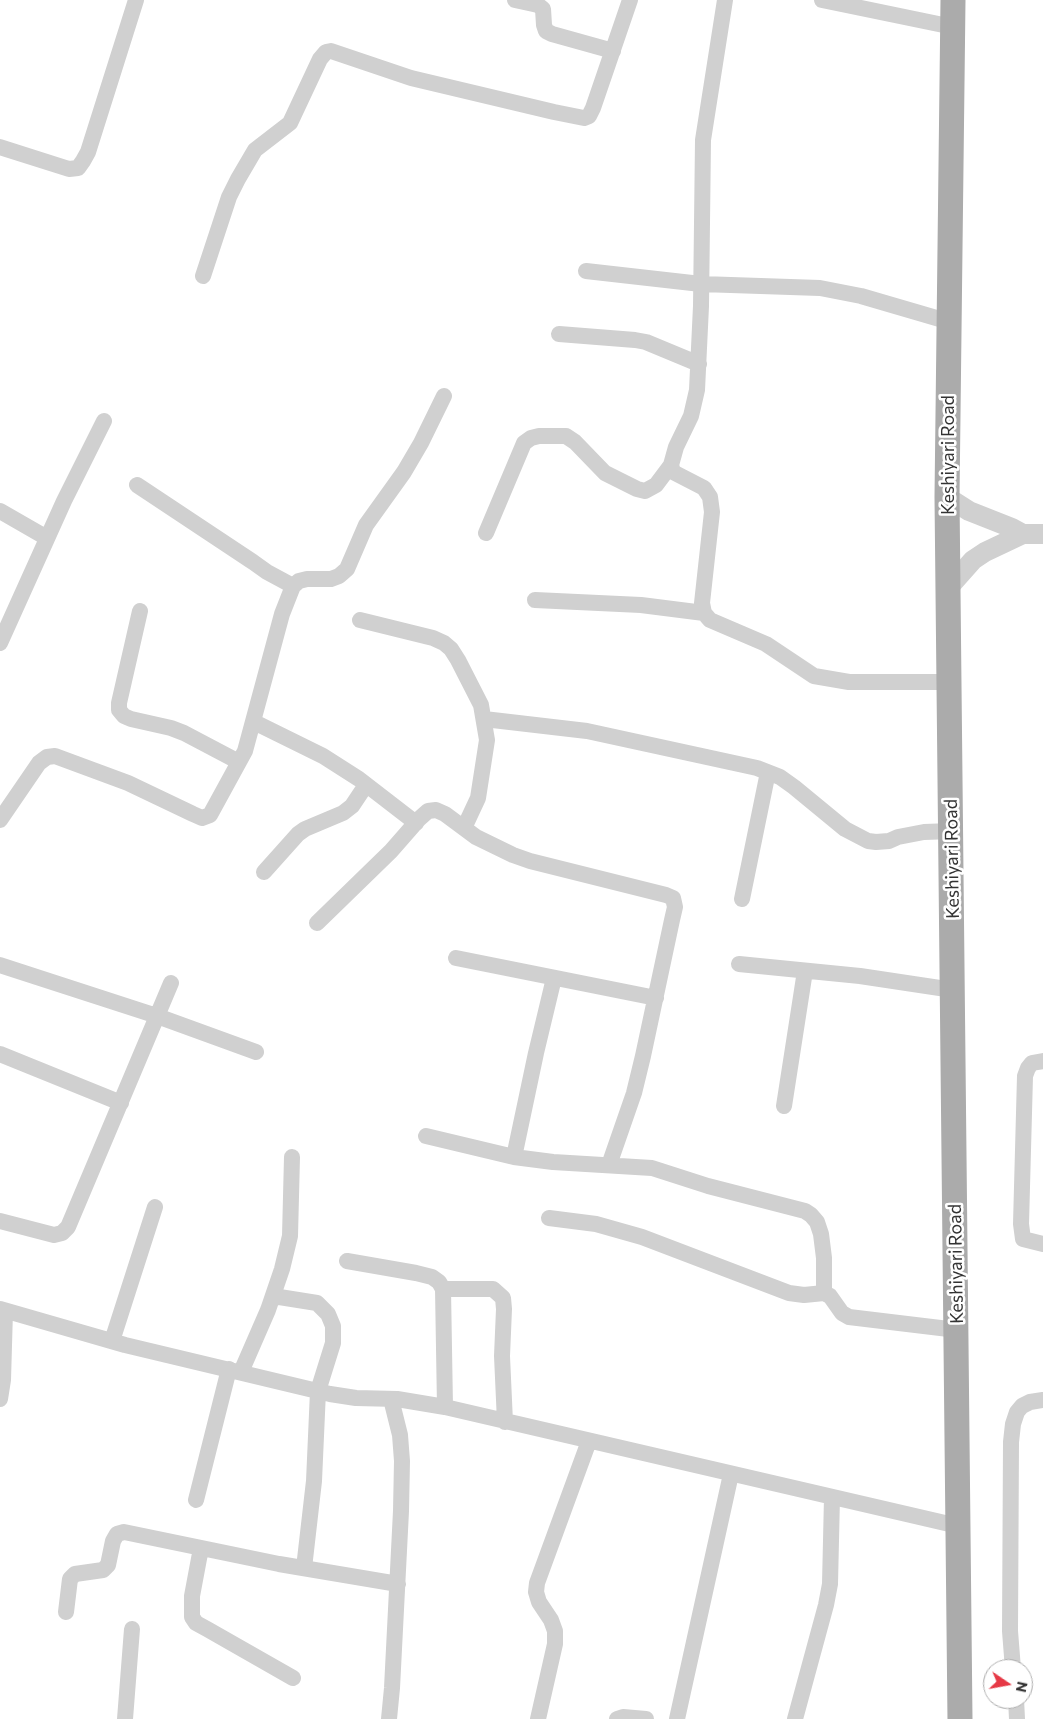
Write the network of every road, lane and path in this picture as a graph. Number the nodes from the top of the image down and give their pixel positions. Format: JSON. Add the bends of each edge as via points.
{"nodes":[{"id":1,"x":136,"y":0,"type":"edge"},
{"id":2,"x":515,"y":0,"type":"edge"},
{"id":3,"x":630,"y":0,"type":"edge"},
{"id":4,"x":725,"y":0,"type":"edge"},
{"id":5,"x":822,"y":0,"type":"edge"},
{"id":6,"x":953,"y":0,"type":"edge"},
{"id":7,"x":953,"y":27,"type":"junction"},
{"id":8,"x":613,"y":51,"type":"junction"},
{"id":9,"x":1,"y":153,"type":"edge"},
{"id":10,"x":586,"y":271,"type":"dead end"},
{"id":11,"x":203,"y":276,"type":"dead end"},
{"id":12,"x":701,"y":284,"type":"junction"},
{"id":13,"x":950,"y":322,"type":"junction"},
{"id":14,"x":559,"y":334,"type":"dead end"},
{"id":15,"x":699,"y":364,"type":"junction"},
{"id":16,"x":444,"y":396,"type":"dead end"},
{"id":17,"x":104,"y":421,"type":"dead end"},
{"id":18,"x":670,"y":465,"type":"junction"},
{"id":19,"x":137,"y":485,"type":"dead end"},
{"id":20,"x":948,"y":497,"type":"junction"},
{"id":21,"x":0,"y":511,"type":"edge"},
{"id":22,"x":486,"y":533,"type":"dead end"},
{"id":23,"x":1023,"y":534,"type":"junction"},
{"id":24,"x":1043,"y":534,"type":"edge"},
{"id":25,"x":48,"y":538,"type":"junction"},
{"id":26,"x":293,"y":586,"type":"junction"},
{"id":27,"x":949,"y":587,"type":"junction"},
{"id":28,"x":535,"y":600,"type":"dead end"},
{"id":29,"x":140,"y":611,"type":"dead end"},
{"id":30,"x":704,"y":613,"type":"junction"},
{"id":31,"x":360,"y":620,"type":"dead end"},
{"id":32,"x":0,"y":643,"type":"edge"},
{"id":33,"x":950,"y":682,"type":"junction"},
{"id":34,"x":484,"y":719,"type":"junction"},
{"id":35,"x":254,"y":722,"type":"junction"},
{"id":36,"x":239,"y":762,"type":"junction"},
{"id":37,"x":768,"y":772,"type":"junction"},
{"id":38,"x":366,"y":785,"type":"junction"},
{"id":39,"x":0,"y":820,"type":"edge"},
{"id":40,"x":416,"y":823,"type":"junction"},
{"id":41,"x":464,"y":828,"type":"junction"},
{"id":42,"x":952,"y":831,"type":"junction"},
{"id":43,"x":264,"y":872,"type":"dead end"},
{"id":44,"x":742,"y":899,"type":"dead end"},
{"id":45,"x":317,"y":923,"type":"dead end"},
{"id":46,"x":456,"y":958,"type":"dead end"},
{"id":47,"x":0,"y":964,"type":"edge"},
{"id":48,"x":740,"y":964,"type":"dead end"},
{"id":49,"x":805,"y":971,"type":"junction"},
{"id":50,"x":554,"y":978,"type":"junction"},
{"id":51,"x":171,"y":983,"type":"dead end"},
{"id":52,"x":953,"y":990,"type":"junction"},
{"id":53,"x":656,"y":998,"type":"junction"},
{"id":54,"x":157,"y":1016,"type":"junction"},
{"id":55,"x":256,"y":1052,"type":"dead end"},
{"id":56,"x":0,"y":1054,"type":"edge"},
{"id":57,"x":1043,"y":1061,"type":"edge"},
{"id":58,"x":121,"y":1102,"type":"junction"},
{"id":59,"x":784,"y":1106,"type":"dead end"},
{"id":60,"x":426,"y":1136,"type":"dead end"},
{"id":61,"x":292,"y":1157,"type":"dead end"},
{"id":62,"x":514,"y":1157,"type":"junction"},
{"id":63,"x":609,"y":1165,"type":"junction"},
{"id":64,"x":155,"y":1207,"type":"dead end"},
{"id":65,"x":549,"y":1218,"type":"dead end"},
{"id":66,"x":0,"y":1221,"type":"edge"},
{"id":67,"x":1043,"y":1244,"type":"edge"},
{"id":68,"x":347,"y":1261,"type":"dead end"},
{"id":69,"x":443,"y":1289,"type":"junction"},
{"id":70,"x":824,"y":1293,"type":"junction"},
{"id":71,"x":273,"y":1296,"type":"junction"},
{"id":72,"x":3,"y":1310,"type":"edge"},
{"id":73,"x":957,"y":1330,"type":"junction"},
{"id":74,"x":112,"y":1342,"type":"junction"},
{"id":75,"x":235,"y":1370,"type":"junction"},
{"id":76,"x":318,"y":1391,"type":"junction"},
{"id":77,"x":0,"y":1399,"type":"edge"},
{"id":78,"x":391,"y":1399,"type":"junction"},
{"id":79,"x":1043,"y":1400,"type":"edge"},
{"id":80,"x":445,"y":1407,"type":"junction"},
{"id":81,"x":505,"y":1422,"type":"junction"},
{"id":82,"x":589,"y":1441,"type":"junction"},
{"id":83,"x":731,"y":1474,"type":"junction"},
{"id":84,"x":832,"y":1497,"type":"junction"},
{"id":85,"x":196,"y":1500,"type":"dead end"},
{"id":86,"x":958,"y":1526,"type":"junction"},
{"id":87,"x":201,"y":1548,"type":"junction"},
{"id":88,"x":304,"y":1568,"type":"junction"},
{"id":89,"x":398,"y":1584,"type":"junction"},
{"id":90,"x":66,"y":1612,"type":"dead end"},
{"id":91,"x":132,"y":1629,"type":"dead end"},
{"id":92,"x":1012,"y":1659,"type":"edge"},
{"id":93,"x":293,"y":1678,"type":"dead end"},
{"id":94,"x":125,"y":1719,"type":"edge"},
{"id":95,"x":389,"y":1719,"type":"edge"},
{"id":96,"x":538,"y":1719,"type":"edge"},
{"id":97,"x":617,"y":1719,"type":"edge"},
{"id":98,"x":646,"y":1719,"type":"edge"},
{"id":99,"x":679,"y":1719,"type":"edge"},
{"id":100,"x":795,"y":1719,"type":"edge"},
{"id":101,"x":960,"y":1719,"type":"edge"}],
"edges":[{"from":1,"to":9,"type":"street","via":[[88,152],[78,168],[69,169]]},
{"from":2,"to":8,"type":"street","via":[[538,5],[543,10],[546,31]]},
{"from":3,"to":8,"type":"street"},
{"from":4,"to":12,"type":"street","via":[[703,140]]},
{"from":5,"to":7,"type":"street"},
{"from":6,"to":7,"type":"main road","name":"Keshiyari Road"},
{"from":7,"to":13,"type":"main road","name":"Keshiyari Road"},
{"from":8,"to":11,"type":"street","via":[[593,108],[584,118],[411,78],[326,52],[290,123],[255,150],[238,178]]},
{"from":10,"to":12,"type":"street"},
{"from":12,"to":13,"type":"street","via":[[820,288],[861,296]]},
{"from":12,"to":15,"type":"street"},
{"from":13,"to":20,"type":"main road","name":"Keshiyari Road"},
{"from":14,"to":15,"type":"street","via":[[646,342]]},
{"from":15,"to":18,"type":"street","via":[[691,416]]},
{"from":16,"to":26,"type":"street","via":[[404,472],[366,525],[347,569],[331,579],[307,579]]},
{"from":17,"to":25,"type":"street"},
{"from":18,"to":22,"type":"street","via":[[656,485],[645,491],[605,473],[566,436],[531,438],[524,443]]},
{"from":18,"to":30,"type":"street","via":[[673,472],[704,488],[710,497],[712,512],[702,603]]},
{"from":19,"to":26,"type":"street"},
{"from":20,"to":23,"type":"street","via":[[969,511]]},
{"from":20,"to":27,"type":"main road","name":"Keshiyari Road"},
{"from":21,"to":25,"type":"street"},
{"from":23,"to":24,"type":"street"},
{"from":23,"to":27,"type":"street","via":[[985,552]]},
{"from":25,"to":32,"type":"street"},
{"from":26,"to":35,"type":"street","via":[[282,614]]},
{"from":27,"to":33,"type":"main road","name":"Keshiyari Road"},
{"from":28,"to":30,"type":"street","via":[[641,605]]},
{"from":29,"to":36,"type":"street","via":[[119,710],[124,716],[184,733]]},
{"from":30,"to":33,"type":"street","via":[[710,620],[766,644],[814,676],[849,682]]},
{"from":31,"to":34,"type":"street","via":[[444,643],[458,660],[481,705]]},
{"from":33,"to":42,"type":"main road","name":"Keshiyari Road"},
{"from":34,"to":37,"type":"street","via":[[587,731]]},
{"from":34,"to":41,"type":"street","via":[[487,740],[482,780],[476,804]]},
{"from":35,"to":36,"type":"street"},
{"from":35,"to":38,"type":"street","via":[[324,756]]},
{"from":36,"to":39,"type":"street","via":[[215,808],[202,818],[128,783],[55,756],[46,757],[31,772]]},
{"from":37,"to":42,"type":"street","via":[[794,787],[845,829],[868,841]]},
{"from":37,"to":44,"type":"street"},
{"from":38,"to":40,"type":"street"},
{"from":38,"to":43,"type":"street","via":[[352,806],[298,834]]},
{"from":40,"to":41,"type":"street","via":[[428,811],[436,810]]},
{"from":40,"to":45,"type":"street"},
{"from":41,"to":53,"type":"street","via":[[501,851],[530,862],[673,898],[672,920]]},
{"from":42,"to":52,"type":"main road","name":"Keshiyari Road"},
{"from":46,"to":50,"type":"street"},
{"from":47,"to":54,"type":"street"},
{"from":48,"to":49,"type":"street"},
{"from":49,"to":52,"type":"street"},
{"from":49,"to":59,"type":"street"},
{"from":50,"to":53,"type":"street"},
{"from":50,"to":62,"type":"street"},
{"from":51,"to":54,"type":"street"},
{"from":52,"to":73,"type":"main road","name":"Keshiyari Road"},
{"from":53,"to":63,"type":"street","via":[[634,1093]]},
{"from":54,"to":55,"type":"street"},
{"from":54,"to":58,"type":"street"},
{"from":56,"to":58,"type":"street"},
{"from":57,"to":67,"type":"street","via":[[1032,1063],[1025,1076],[1021,1224],[1023,1239]]},
{"from":58,"to":66,"type":"street","via":[[68,1227],[62,1233],[54,1235]]},
{"from":60,"to":62,"type":"street"},
{"from":61,"to":71,"type":"street","via":[[290,1236]]},
{"from":62,"to":63,"type":"street"},
{"from":63,"to":70,"type":"street","via":[[652,1168],[812,1215],[821,1234]]},
{"from":64,"to":74,"type":"street"},
{"from":65,"to":70,"type":"street","via":[[596,1224],[642,1237],[790,1293]]},
{"from":68,"to":69,"type":"street","via":[[432,1277]]},
{"from":69,"to":80,"type":"street"},
{"from":69,"to":81,"type":"street","via":[[493,1289],[503,1298]]},
{"from":70,"to":73,"type":"street","via":[[849,1317]]},
{"from":71,"to":75,"type":"street"},
{"from":71,"to":76,"type":"street","via":[[317,1303],[328,1314],[333,1326],[333,1343]]},
{"from":72,"to":74,"type":"street"},
{"from":72,"to":77,"type":"street"},
{"from":73,"to":86,"type":"main road","name":"Keshiyari Road"},
{"from":74,"to":75,"type":"street"},
{"from":75,"to":76,"type":"street"},
{"from":75,"to":85,"type":"street"},
{"from":76,"to":78,"type":"street","via":[[356,1398]]},
{"from":76,"to":88,"type":"street","via":[[314,1481]]},
{"from":78,"to":80,"type":"street"},
{"from":78,"to":89,"type":"street","via":[[400,1435],[402,1461]]},
{"from":79,"to":92,"type":"street","via":[[1022,1406],[1013,1424]]},
{"from":80,"to":81,"type":"street"},
{"from":81,"to":82,"type":"street"},
{"from":82,"to":83,"type":"street"},
{"from":82,"to":96,"type":"street","via":[[537,1583],[539,1602],[556,1631]]},
{"from":83,"to":84,"type":"street"},
{"from":83,"to":99,"type":"street"},
{"from":84,"to":86,"type":"street"},
{"from":84,"to":100,"type":"street","via":[[829,1591]]},
{"from":86,"to":101,"type":"main road","name":"Keshiyari Road"},
{"from":87,"to":88,"type":"street"},
{"from":87,"to":90,"type":"street","via":[[124,1532],[117,1534],[108,1565],[103,1570],[75,1574],[70,1579]]},
{"from":87,"to":93,"type":"street","via":[[192,1596],[192,1617],[196,1623]]},
{"from":88,"to":89,"type":"street"},
{"from":89,"to":95,"type":"street"},
{"from":91,"to":94,"type":"street"},
{"from":97,"to":98,"type":"street"}]}
